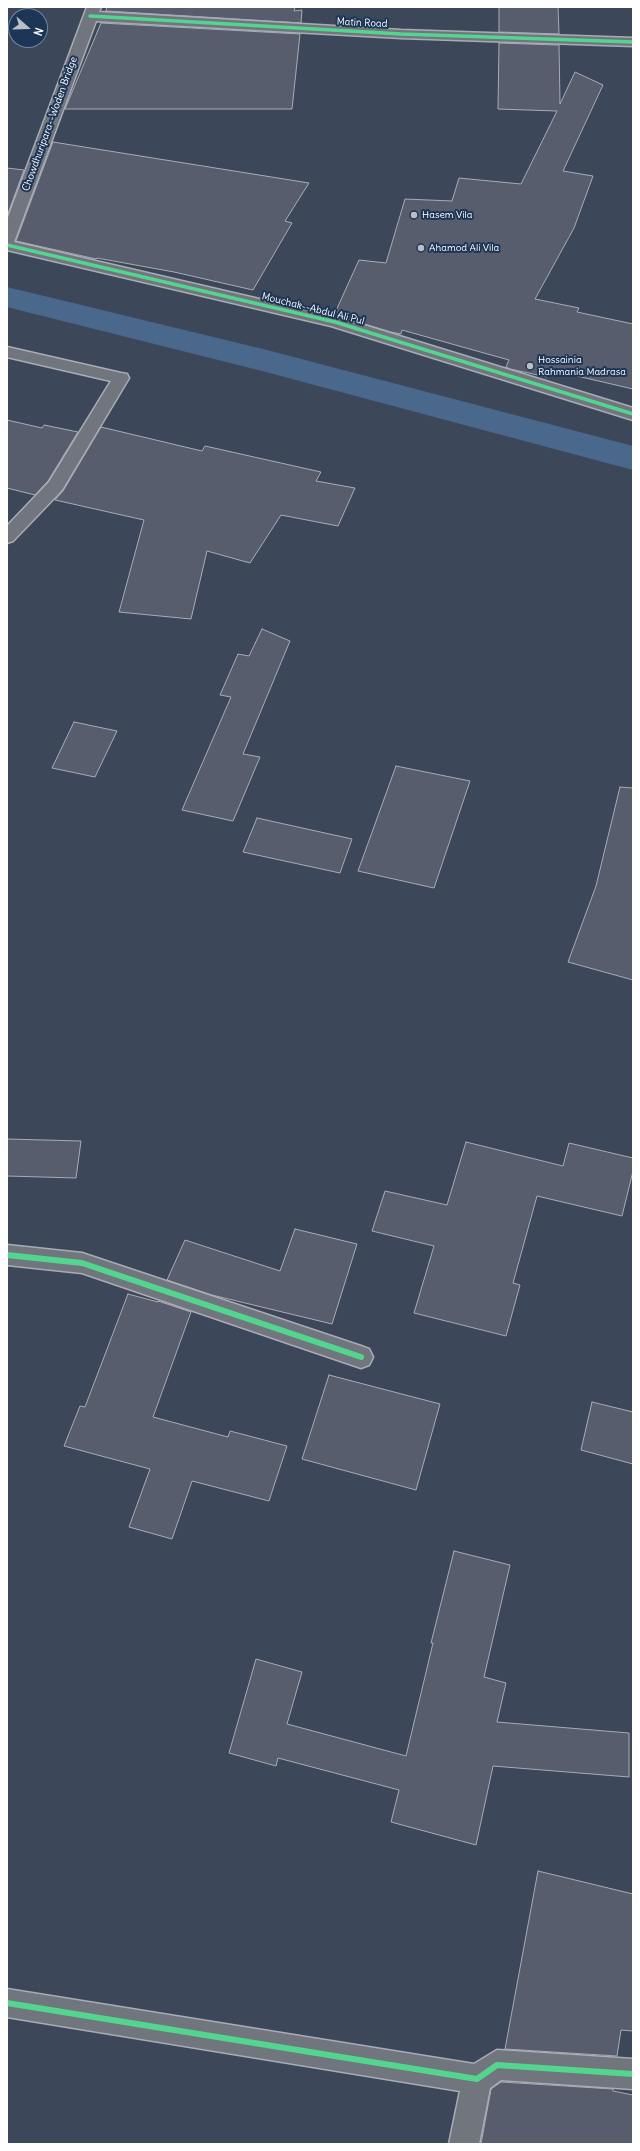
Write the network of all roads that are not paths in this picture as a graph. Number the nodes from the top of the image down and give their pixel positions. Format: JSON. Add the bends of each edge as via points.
{"nodes":[{"id":1,"x":92,"y":11,"type":"edge"},
{"id":2,"x":633,"y":42,"type":"edge"},
{"id":3,"x":7,"y":241,"type":"edge"},
{"id":4,"x":7,"y":245,"type":"edge"},
{"id":5,"x":7,"y":352,"type":"edge"},
{"id":6,"x":633,"y":414,"type":"edge"},
{"id":7,"x":7,"y":537,"type":"edge"},
{"id":8,"x":7,"y":1255,"type":"edge"},
{"id":9,"x":361,"y":1357,"type":"dead end"},
{"id":10,"x":7,"y":2003,"type":"edge"},
{"id":11,"x":633,"y":2074,"type":"edge"},
{"id":12,"x":477,"y":2079,"type":"junction"},
{"id":13,"x":464,"y":2144,"type":"edge"}],
"edges":[{"from":1,"to":2,"type":"street","name":"Matin Road","via":[[401,34]]},
{"from":1,"to":3,"type":"street","name":"Chowdhuripara--Woden Bridge"},
{"from":4,"to":6,"type":"street","name":"Mouchak--Abdul Ali Pul","via":[[335,322]]},
{"from":5,"to":7,"type":"street","via":[[121,378],[56,486]]},
{"from":8,"to":9,"type":"street","via":[[82,1263]]},
{"from":10,"to":12,"type":"street"},
{"from":11,"to":12,"type":"street","via":[[497,2064]]},
{"from":12,"to":13,"type":"street"}]}
